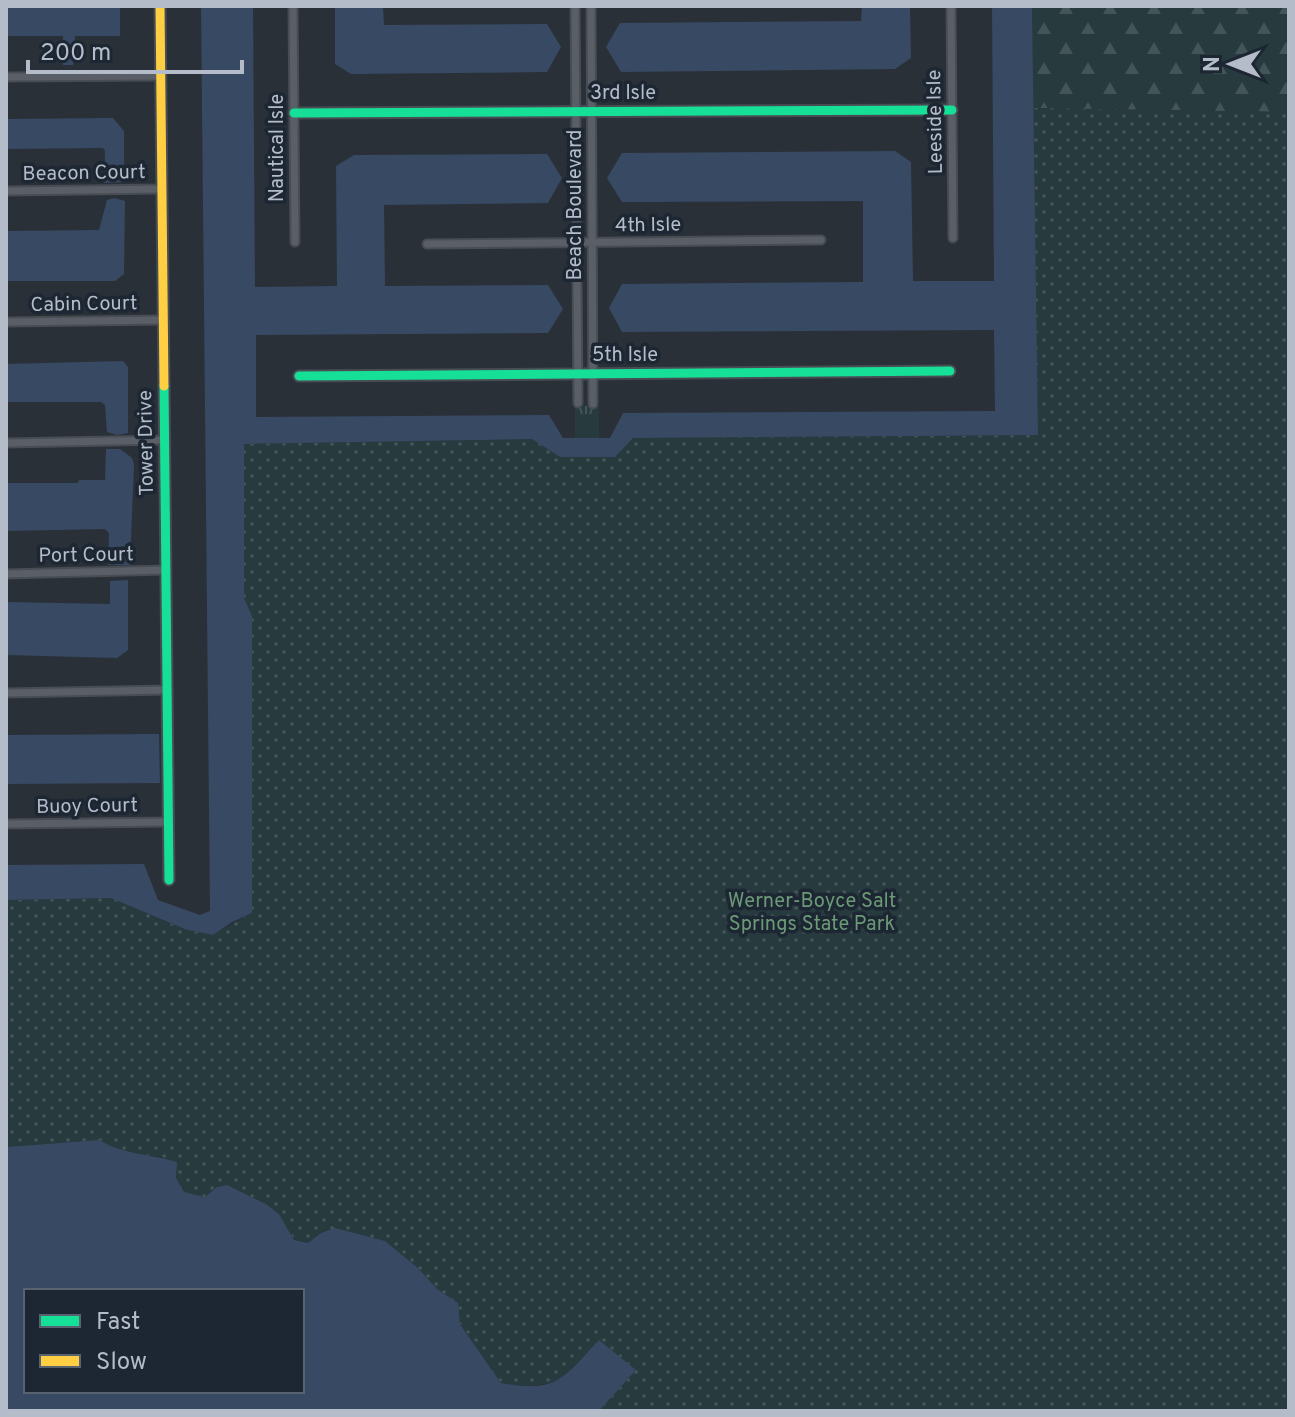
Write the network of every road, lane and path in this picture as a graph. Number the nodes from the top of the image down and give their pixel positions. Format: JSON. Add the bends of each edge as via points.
{"nodes":[{"id":1,"x":160,"y":6,"type":"edge"},
{"id":2,"x":293,"y":6,"type":"edge"},
{"id":3,"x":575,"y":6,"type":"edge"},
{"id":4,"x":591,"y":6,"type":"edge"},
{"id":5,"x":951,"y":6,"type":"edge"},
{"id":6,"x":161,"y":76,"type":"junction"},
{"id":7,"x":6,"y":77,"type":"edge"},
{"id":8,"x":952,"y":110,"type":"junction"},
{"id":9,"x":576,"y":112,"type":"junction"},
{"id":10,"x":592,"y":112,"type":"junction"},
{"id":11,"x":294,"y":113,"type":"junction"},
{"id":12,"x":162,"y":189,"type":"junction"},
{"id":13,"x":6,"y":191,"type":"edge"},
{"id":14,"x":953,"y":238,"type":"dead end"},
{"id":15,"x":821,"y":240,"type":"dead end"},
{"id":16,"x":295,"y":242,"type":"dead end"},
{"id":17,"x":577,"y":242,"type":"junction"},
{"id":18,"x":592,"y":242,"type":"junction"},
{"id":19,"x":427,"y":244,"type":"dead end"},
{"id":20,"x":163,"y":320,"type":"junction"},
{"id":21,"x":6,"y":322,"type":"edge"},
{"id":22,"x":950,"y":371,"type":"dead end"},
{"id":23,"x":578,"y":374,"type":"junction"},
{"id":24,"x":593,"y":374,"type":"junction"},
{"id":25,"x":299,"y":376,"type":"dead end"},
{"id":26,"x":578,"y":403,"type":"dead end"},
{"id":27,"x":593,"y":404,"type":"dead end"},
{"id":28,"x":165,"y":440,"type":"junction"},
{"id":29,"x":6,"y":443,"type":"edge"},
{"id":30,"x":166,"y":570,"type":"junction"},
{"id":31,"x":6,"y":574,"type":"edge"},
{"id":32,"x":167,"y":690,"type":"junction"},
{"id":33,"x":6,"y":693,"type":"edge"},
{"id":34,"x":169,"y":822,"type":"junction"},
{"id":35,"x":6,"y":824,"type":"edge"},
{"id":36,"x":169,"y":880,"type":"dead end"}],
"edges":[{"from":1,"to":6,"type":"street","name":"Tower Drive"},
{"from":2,"to":11,"type":"street","name":"Nautical Isle"},
{"from":3,"to":9,"type":"street","name":"Beach Boulevard"},
{"from":4,"to":10,"type":"street","name":"Beach Boulevard"},
{"from":5,"to":8,"type":"street","name":"Leeside Isle"},
{"from":6,"to":7,"type":"street"},
{"from":6,"to":12,"type":"street","name":"Tower Drive"},
{"from":8,"to":10,"type":"street","name":"3rd Isle"},
{"from":8,"to":14,"type":"street","name":"Leeside Isle"},
{"from":9,"to":10,"type":"street","name":"3rd Isle"},
{"from":9,"to":11,"type":"street","name":"3rd Isle"},
{"from":9,"to":17,"type":"street","name":"Beach Boulevard"},
{"from":10,"to":18,"type":"street","name":"Beach Boulevard"},
{"from":11,"to":16,"type":"street","name":"Nautical Isle"},
{"from":12,"to":13,"type":"street","name":"Beacon Court"},
{"from":12,"to":20,"type":"street","name":"Tower Drive"},
{"from":15,"to":18,"type":"street","name":"4th Isle"},
{"from":17,"to":18,"type":"street","name":"4th Isle"},
{"from":17,"to":19,"type":"street","name":"4th Isle"},
{"from":17,"to":23,"type":"street","name":"Beach Boulevard"},
{"from":18,"to":24,"type":"street","name":"Beach Boulevard"},
{"from":20,"to":21,"type":"street","name":"Cabin Court"},
{"from":20,"to":28,"type":"street","name":"Tower Drive"},
{"from":22,"to":24,"type":"street","name":"5th Isle"},
{"from":23,"to":24,"type":"street","name":"5th Isle"},
{"from":23,"to":25,"type":"street","name":"5th Isle"},
{"from":23,"to":26,"type":"street","name":"Beach Boulevard"},
{"from":24,"to":27,"type":"street","name":"Beach Boulevard"},
{"from":28,"to":29,"type":"street"},
{"from":28,"to":30,"type":"street","name":"Tower Drive"},
{"from":30,"to":31,"type":"street","name":"Port Court"},
{"from":30,"to":32,"type":"street","name":"Tower Drive"},
{"from":32,"to":33,"type":"street"},
{"from":32,"to":34,"type":"street","name":"Tower Drive"},
{"from":34,"to":35,"type":"street","name":"Buoy Court"},
{"from":34,"to":36,"type":"street","name":"Tower Drive"}]}
